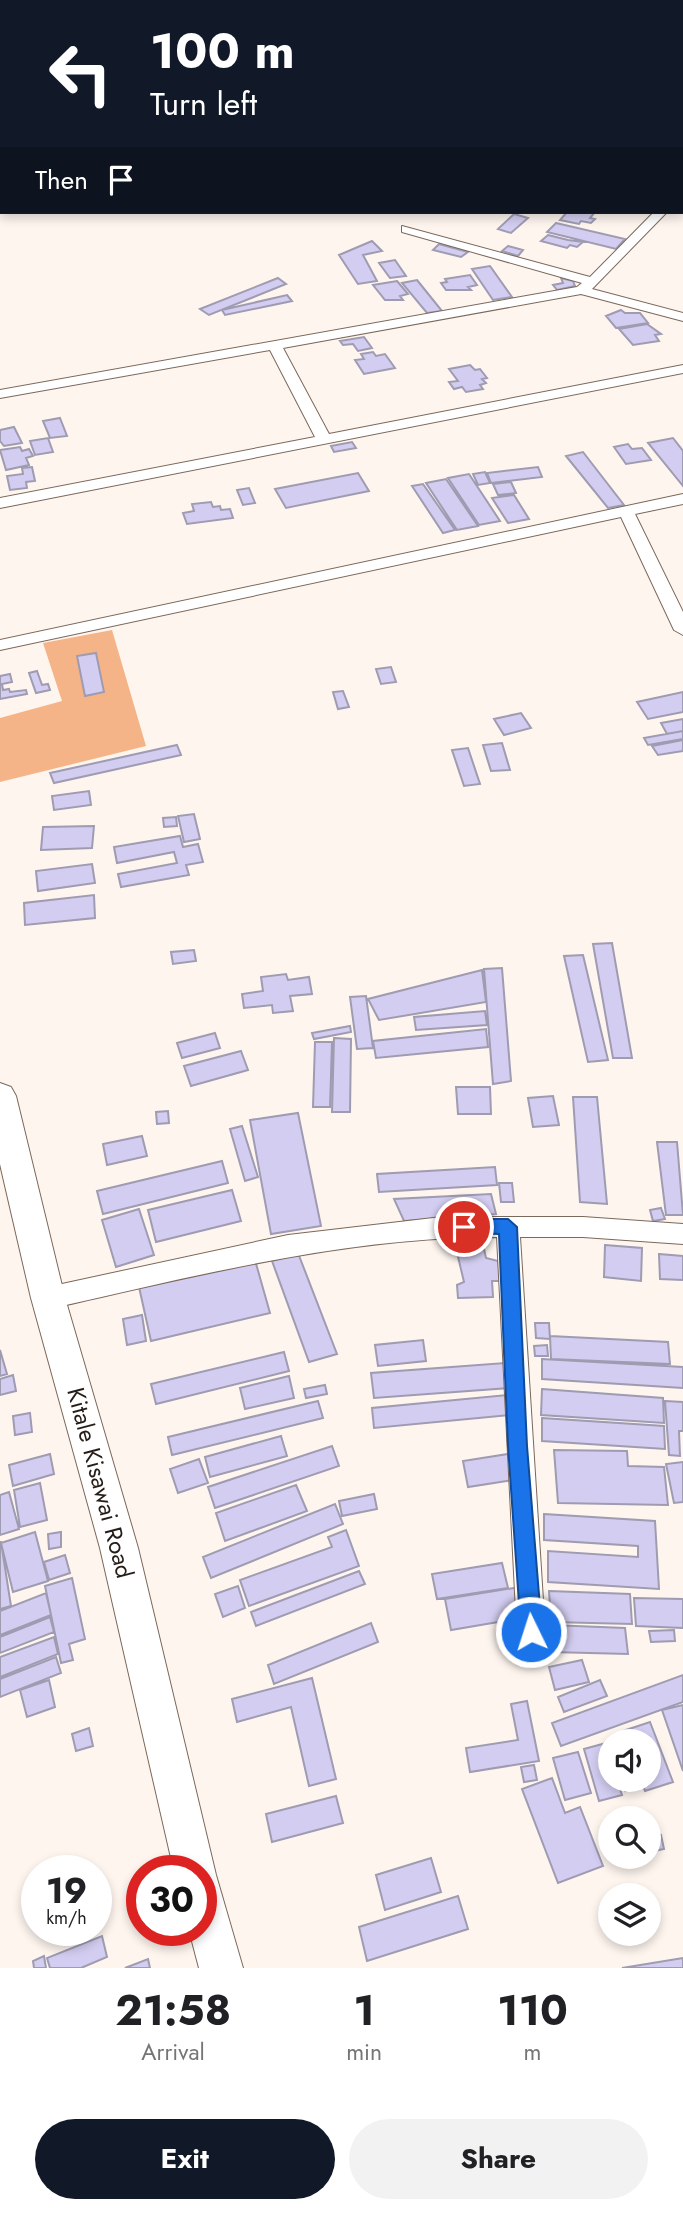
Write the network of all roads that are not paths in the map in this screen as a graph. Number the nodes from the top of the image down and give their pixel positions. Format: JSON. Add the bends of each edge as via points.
{"nodes":[{"id":1,"x":660,"y":214,"type":"edge"},
{"id":2,"x":407,"y":229,"type":"dead end"},
{"id":3,"x":587,"y":286,"type":"junction"},
{"id":4,"x":683,"y":317,"type":"edge"},
{"id":5,"x":275,"y":345,"type":"junction"},
{"id":6,"x":683,"y":369,"type":"edge"},
{"id":7,"x":0,"y":394,"type":"edge"},
{"id":8,"x":324,"y":439,"type":"junction"},
{"id":9,"x":683,"y":499,"type":"edge"},
{"id":10,"x":0,"y":503,"type":"edge"},
{"id":11,"x":626,"y":511,"type":"junction"},
{"id":12,"x":683,"y":630,"type":"edge"},
{"id":13,"x":0,"y":645,"type":"edge"},
{"id":14,"x":0,"y":1096,"type":"edge"},
{"id":15,"x":508,"y":1227,"type":"junction"},
{"id":16,"x":683,"y":1234,"type":"edge"},
{"id":17,"x":48,"y":1298,"type":"junction"},
{"id":18,"x":531,"y":1632,"type":"dead end"},
{"id":19,"x":193,"y":1855,"type":"edge"},
{"id":20,"x":215,"y":1946,"type":"edge"},
{"id":21,"x":221,"y":1968,"type":"edge"}],
"edges":[{"from":1,"to":3,"type":"street"},
{"from":2,"to":3,"type":"street"},
{"from":3,"to":4,"type":"street"},
{"from":3,"to":5,"type":"street"},
{"from":5,"to":7,"type":"street"},
{"from":5,"to":8,"type":"street"},
{"from":6,"to":8,"type":"street"},
{"from":8,"to":10,"type":"street"},
{"from":9,"to":11,"type":"street"},
{"from":11,"to":12,"type":"street"},
{"from":11,"to":13,"type":"street"},
{"from":14,"to":17,"type":"street","name":"Kitale Kisawai Road"},
{"from":15,"to":16,"type":"street"},
{"from":15,"to":17,"type":"street","via":[[442,1227],[288,1245]]},
{"from":15,"to":18,"type":"street"},
{"from":17,"to":19,"type":"street","name":"Kitale Kisawai Road","via":[[119,1548]]},
{"from":20,"to":21,"type":"street"}]}
